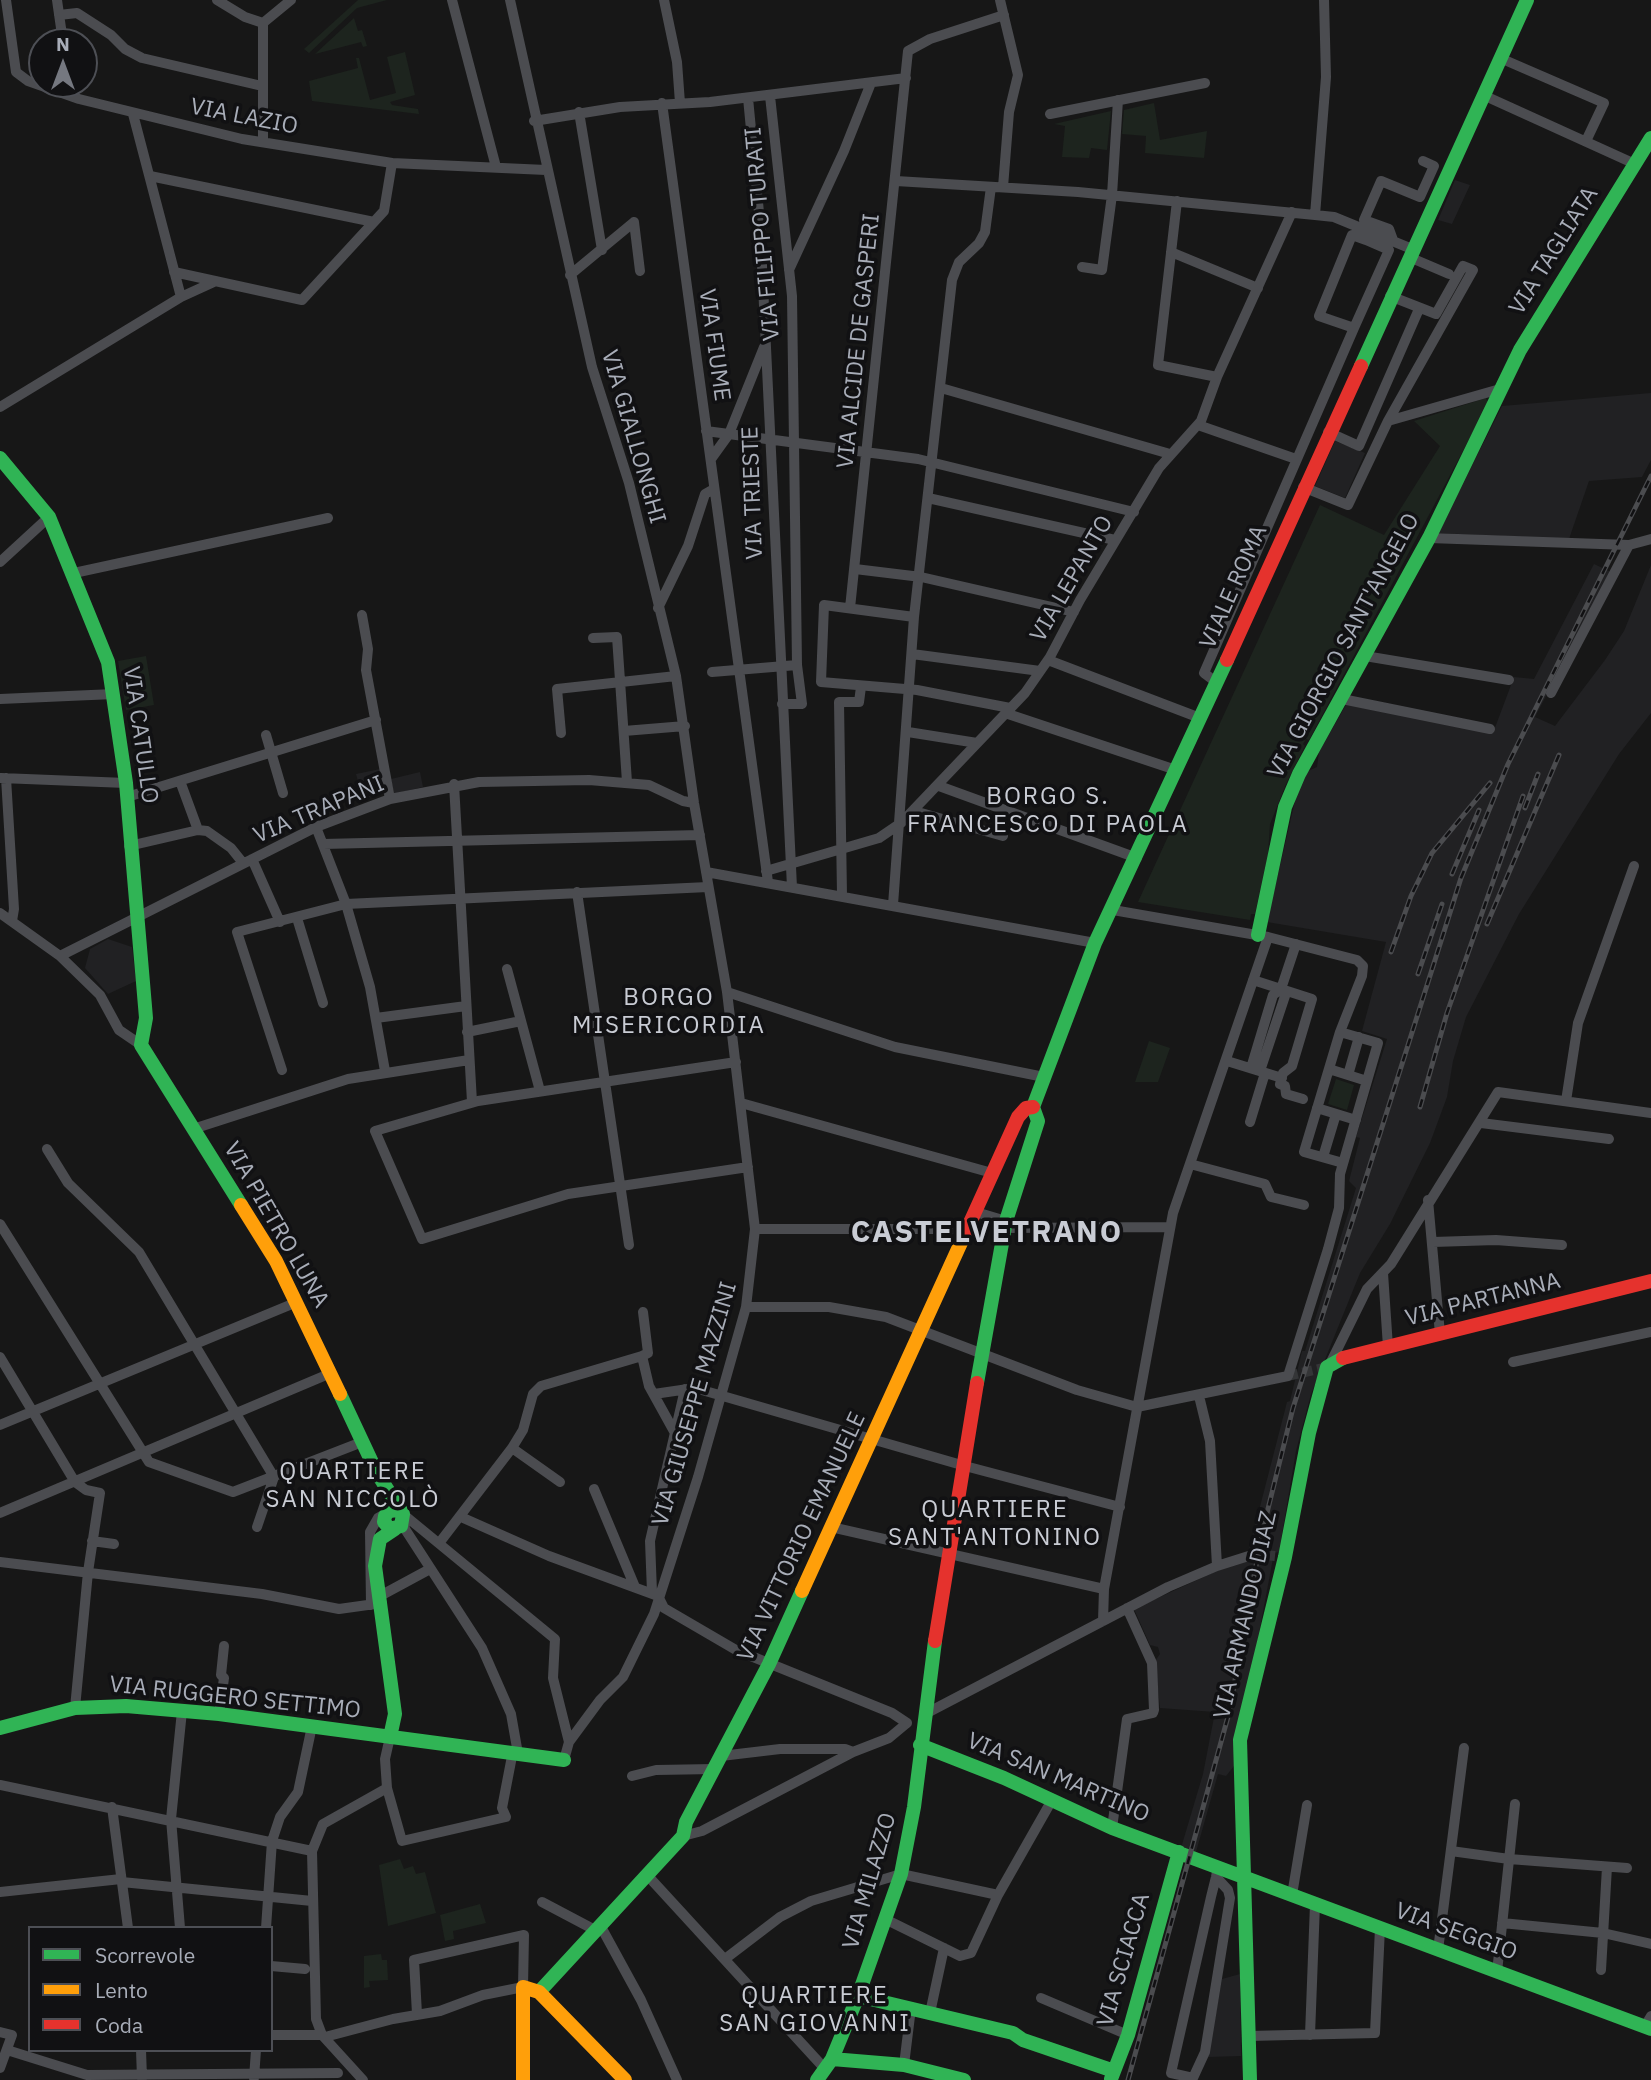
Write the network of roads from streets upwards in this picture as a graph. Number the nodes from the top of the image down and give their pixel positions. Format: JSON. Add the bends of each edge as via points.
{"nodes":[{"id":1,"x":6,"y":0,"type":"edge"},
{"id":2,"x":57,"y":0,"type":"edge"},
{"id":3,"x":217,"y":0,"type":"edge"},
{"id":4,"x":291,"y":0,"type":"edge"},
{"id":5,"x":452,"y":0,"type":"edge"},
{"id":6,"x":509,"y":0,"type":"edge"},
{"id":7,"x":664,"y":0,"type":"edge"},
{"id":8,"x":1000,"y":0,"type":"edge"},
{"id":9,"x":1324,"y":0,"type":"edge"},
{"id":10,"x":1527,"y":0,"type":"edge"},
{"id":11,"x":59,"y":15,"type":"junction"},
{"id":12,"x":1004,"y":15,"type":"junction"},
{"id":13,"x":263,"y":23,"type":"junction"},
{"id":14,"x":60,"y":28,"type":"edge"},
{"id":15,"x":1500,"y":58,"type":"junction"},
{"id":16,"x":905,"y":78,"type":"junction"},
{"id":17,"x":28,"y":81,"type":"edge"},
{"id":18,"x":871,"y":83,"type":"junction"},
{"id":19,"x":1205,"y":83,"type":"dead end"},
{"id":20,"x":262,"y":86,"type":"junction"},
{"id":21,"x":1483,"y":95,"type":"junction"},
{"id":22,"x":770,"y":96,"type":"junction"},
{"id":23,"x":79,"y":98,"type":"edge"},
{"id":24,"x":748,"y":98,"type":"junction"},
{"id":25,"x":1118,"y":100,"type":"junction"},
{"id":26,"x":662,"y":103,"type":"junction"},
{"id":27,"x":680,"y":103,"type":"junction"},
{"id":28,"x":579,"y":112,"type":"junction"},
{"id":29,"x":133,"y":114,"type":"junction"},
{"id":30,"x":1051,"y":114,"type":"dead end"},
{"id":31,"x":534,"y":121,"type":"junction"},
{"id":32,"x":1651,"y":138,"type":"edge"},
{"id":33,"x":1586,"y":141,"type":"junction"},
{"id":34,"x":263,"y":142,"type":"junction"},
{"id":35,"x":1423,"y":161,"type":"dead end"},
{"id":36,"x":392,"y":163,"type":"junction"},
{"id":37,"x":1635,"y":164,"type":"junction"},
{"id":38,"x":496,"y":167,"type":"junction"},
{"id":39,"x":546,"y":170,"type":"junction"},
{"id":40,"x":150,"y":176,"type":"junction"},
{"id":41,"x":896,"y":181,"type":"junction"},
{"id":42,"x":991,"y":187,"type":"junction"},
{"id":43,"x":1003,"y":187,"type":"junction"},
{"id":44,"x":1112,"y":195,"type":"junction"},
{"id":45,"x":1177,"y":201,"type":"junction"},
{"id":46,"x":1292,"y":212,"type":"junction"},
{"id":47,"x":1315,"y":215,"type":"junction"},
{"id":48,"x":374,"y":222,"type":"junction"},
{"id":49,"x":1368,"y":236,"type":"junction"},
{"id":50,"x":1393,"y":240,"type":"junction"},
{"id":51,"x":602,"y":250,"type":"junction"},
{"id":52,"x":1171,"y":251,"type":"junction"},
{"id":53,"x":1411,"y":253,"type":"junction"},
{"id":54,"x":1082,"y":267,"type":"dead end"},
{"id":55,"x":640,"y":271,"type":"dead end"},
{"id":56,"x":789,"y":271,"type":"junction"},
{"id":57,"x":174,"y":272,"type":"junction"},
{"id":58,"x":1449,"y":274,"type":"dead end"},
{"id":59,"x":570,"y":275,"type":"junction"},
{"id":60,"x":216,"y":281,"type":"junction"},
{"id":61,"x":1258,"y":288,"type":"junction"},
{"id":62,"x":1390,"y":296,"type":"junction"},
{"id":63,"x":181,"y":298,"type":"junction"},
{"id":64,"x":1419,"y":309,"type":"junction"},
{"id":65,"x":1354,"y":328,"type":"junction"},
{"id":66,"x":766,"y":342,"type":"junction"},
{"id":67,"x":1217,"y":377,"type":"junction"},
{"id":68,"x":941,"y":387,"type":"junction"},
{"id":69,"x":1500,"y":389,"type":"junction"},
{"id":70,"x":0,"y":407,"type":"edge"},
{"id":71,"x":1388,"y":421,"type":"junction"},
{"id":72,"x":1198,"y":425,"type":"junction"},
{"id":73,"x":706,"y":431,"type":"junction"},
{"id":74,"x":1328,"y":432,"type":"junction"},
{"id":75,"x":729,"y":434,"type":"junction"},
{"id":76,"x":770,"y":439,"type":"junction"},
{"id":77,"x":793,"y":443,"type":"junction"},
{"id":78,"x":865,"y":453,"type":"junction"},
{"id":79,"x":1170,"y":454,"type":"junction"},
{"id":80,"x":0,"y":458,"type":"edge"},
{"id":81,"x":710,"y":459,"type":"junction"},
{"id":82,"x":1296,"y":459,"type":"junction"},
{"id":83,"x":932,"y":463,"type":"junction"},
{"id":84,"x":1303,"y":487,"type":"junction"},
{"id":85,"x":712,"y":490,"type":"junction"},
{"id":86,"x":928,"y":498,"type":"junction"},
{"id":87,"x":1134,"y":512,"type":"junction"},
{"id":88,"x":48,"y":517,"type":"junction"},
{"id":89,"x":328,"y":518,"type":"dead end"},
{"id":90,"x":1429,"y":538,"type":"junction"},
{"id":91,"x":1651,"y":539,"type":"edge"},
{"id":92,"x":1115,"y":540,"type":"junction"},
{"id":93,"x":1629,"y":545,"type":"junction"},
{"id":94,"x":0,"y":562,"type":"edge"},
{"id":95,"x":855,"y":569,"type":"junction"},
{"id":96,"x":74,"y":573,"type":"junction"},
{"id":97,"x":920,"y":576,"type":"junction"},
{"id":98,"x":850,"y":608,"type":"junction"},
{"id":99,"x":658,"y":609,"type":"junction"},
{"id":100,"x":1073,"y":612,"type":"junction"},
{"id":101,"x":362,"y":615,"type":"dead end"},
{"id":102,"x":914,"y":617,"type":"junction"},
{"id":103,"x":593,"y":638,"type":"dead end"},
{"id":104,"x":912,"y":654,"type":"junction"},
{"id":105,"x":1365,"y":656,"type":"junction"},
{"id":106,"x":1048,"y":660,"type":"junction"},
{"id":107,"x":797,"y":665,"type":"junction"},
{"id":108,"x":780,"y":666,"type":"junction"},
{"id":109,"x":738,"y":669,"type":"junction"},
{"id":110,"x":712,"y":671,"type":"dead end"},
{"id":111,"x":1041,"y":671,"type":"junction"},
{"id":112,"x":676,"y":676,"type":"junction"},
{"id":113,"x":1509,"y":680,"type":"dead end"},
{"id":114,"x":620,"y":682,"type":"junction"},
{"id":115,"x":1216,"y":682,"type":"junction"},
{"id":116,"x":861,"y":687,"type":"junction"},
{"id":117,"x":909,"y":692,"type":"junction"},
{"id":118,"x":1551,"y":693,"type":"dead end"},
{"id":119,"x":114,"y":694,"type":"junction"},
{"id":120,"x":0,"y":699,"type":"edge"},
{"id":121,"x":1342,"y":699,"type":"junction"},
{"id":122,"x":782,"y":704,"type":"junction"},
{"id":123,"x":1007,"y":711,"type":"junction"},
{"id":124,"x":1200,"y":718,"type":"junction"},
{"id":125,"x":376,"y":720,"type":"junction"},
{"id":126,"x":685,"y":726,"type":"junction"},
{"id":127,"x":1490,"y":729,"type":"dead end"},
{"id":128,"x":624,"y":731,"type":"junction"},
{"id":129,"x":908,"y":732,"type":"junction"},
{"id":130,"x":561,"y":733,"type":"dead end"},
{"id":131,"x":266,"y":734,"type":"dead end"},
{"id":132,"x":977,"y":743,"type":"junction"},
{"id":133,"x":272,"y":752,"type":"junction"},
{"id":134,"x":1176,"y":770,"type":"junction"},
{"id":135,"x":3,"y":778,"type":"edge"},
{"id":136,"x":180,"y":781,"type":"junction"},
{"id":137,"x":627,"y":782,"type":"junction"},
{"id":138,"x":454,"y":784,"type":"junction"},
{"id":139,"x":939,"y":786,"type":"junction"},
{"id":140,"x":127,"y":790,"type":"junction"},
{"id":141,"x":283,"y":793,"type":"dead end"},
{"id":142,"x":390,"y":799,"type":"junction"},
{"id":143,"x":694,"y":803,"type":"junction"},
{"id":144,"x":914,"y":811,"type":"junction"},
{"id":145,"x":901,"y":823,"type":"junction"},
{"id":146,"x":316,"y":827,"type":"junction"},
{"id":147,"x":198,"y":830,"type":"junction"},
{"id":148,"x":700,"y":835,"type":"junction"},
{"id":149,"x":1003,"y":836,"type":"dead end"},
{"id":150,"x":456,"y":840,"type":"junction"},
{"id":151,"x":323,"y":844,"type":"junction"},
{"id":152,"x":129,"y":846,"type":"junction"},
{"id":153,"x":841,"y":849,"type":"junction"},
{"id":154,"x":1137,"y":858,"type":"junction"},
{"id":155,"x":247,"y":861,"type":"junction"},
{"id":156,"x":791,"y":864,"type":"junction"},
{"id":157,"x":1634,"y":866,"type":"dead end"},
{"id":158,"x":766,"y":871,"type":"junction"},
{"id":159,"x":706,"y":872,"type":"junction"},
{"id":160,"x":768,"y":883,"type":"junction"},
{"id":161,"x":708,"y":887,"type":"junction"},
{"id":162,"x":792,"y":887,"type":"junction"},
{"id":163,"x":578,"y":892,"type":"junction"},
{"id":164,"x":842,"y":895,"type":"junction"},
{"id":165,"x":459,"y":898,"type":"junction"},
{"id":166,"x":346,"y":904,"type":"junction"},
{"id":167,"x":893,"y":905,"type":"junction"},
{"id":168,"x":1113,"y":910,"type":"junction"},
{"id":169,"x":0,"y":913,"type":"edge"},
{"id":170,"x":136,"y":918,"type":"junction"},
{"id":171,"x":297,"y":918,"type":"junction"},
{"id":172,"x":12,"y":921,"type":"junction"},
{"id":173,"x":280,"y":922,"type":"junction"},
{"id":174,"x":1263,"y":936,"type":"junction"},
{"id":175,"x":1094,"y":943,"type":"junction"},
{"id":176,"x":1296,"y":944,"type":"junction"},
{"id":177,"x":60,"y":956,"type":"junction"},
{"id":178,"x":508,"y":969,"type":"dead end"},
{"id":179,"x":1253,"y":980,"type":"junction"},
{"id":180,"x":1281,"y":989,"type":"junction"},
{"id":181,"x":727,"y":992,"type":"junction"},
{"id":182,"x":323,"y":1003,"type":"dead end"},
{"id":183,"x":466,"y":1006,"type":"junction"},
{"id":184,"x":376,"y":1018,"type":"junction"},
{"id":185,"x":521,"y":1021,"type":"junction"},
{"id":186,"x":1342,"y":1029,"type":"junction"},
{"id":187,"x":467,"y":1032,"type":"junction"},
{"id":188,"x":1359,"y":1037,"type":"junction"},
{"id":189,"x":142,"y":1045,"type":"junction"},
{"id":190,"x":469,"y":1060,"type":"junction"},
{"id":191,"x":1227,"y":1061,"type":"junction"},
{"id":192,"x":736,"y":1062,"type":"junction"},
{"id":193,"x":1329,"y":1069,"type":"junction"},
{"id":194,"x":282,"y":1070,"type":"dead end"},
{"id":195,"x":385,"y":1071,"type":"junction"},
{"id":196,"x":1259,"y":1071,"type":"junction"},
{"id":197,"x":1348,"y":1075,"type":"junction"},
{"id":198,"x":1044,"y":1077,"type":"junction"},
{"id":199,"x":1282,"y":1078,"type":"junction"},
{"id":200,"x":1367,"y":1081,"type":"junction"},
{"id":201,"x":605,"y":1082,"type":"junction"},
{"id":202,"x":540,"y":1091,"type":"junction"},
{"id":203,"x":1303,"y":1099,"type":"dead end"},
{"id":204,"x":1566,"y":1101,"type":"junction"},
{"id":205,"x":472,"y":1102,"type":"junction"},
{"id":206,"x":741,"y":1103,"type":"junction"},
{"id":207,"x":1033,"y":1107,"type":"junction"},
{"id":208,"x":1317,"y":1108,"type":"junction"},
{"id":209,"x":1651,"y":1113,"type":"edge"},
{"id":210,"x":1336,"y":1114,"type":"junction"},
{"id":211,"x":1356,"y":1120,"type":"junction"},
{"id":212,"x":1250,"y":1122,"type":"dead end"},
{"id":213,"x":1480,"y":1123,"type":"junction"},
{"id":214,"x":193,"y":1129,"type":"junction"},
{"id":215,"x":1609,"y":1139,"type":"dead end"},
{"id":216,"x":47,"y":1149,"type":"dead end"},
{"id":217,"x":1323,"y":1157,"type":"junction"},
{"id":218,"x":1190,"y":1164,"type":"junction"},
{"id":219,"x":1343,"y":1164,"type":"junction"},
{"id":220,"x":748,"y":1167,"type":"junction"},
{"id":221,"x":992,"y":1174,"type":"junction"},
{"id":222,"x":620,"y":1186,"type":"junction"},
{"id":223,"x":1428,"y":1200,"type":"junction"},
{"id":224,"x":1304,"y":1205,"type":"dead end"},
{"id":225,"x":976,"y":1212,"type":"junction"},
{"id":226,"x":0,"y":1224,"type":"edge"},
{"id":227,"x":1005,"y":1224,"type":"junction"},
{"id":228,"x":1170,"y":1227,"type":"junction"},
{"id":229,"x":755,"y":1229,"type":"junction"},
{"id":230,"x":969,"y":1229,"type":"junction"},
{"id":231,"x":1433,"y":1242,"type":"junction"},
{"id":232,"x":629,"y":1245,"type":"dead end"},
{"id":233,"x":1562,"y":1245,"type":"dead end"},
{"id":234,"x":1383,"y":1273,"type":"junction"},
{"id":235,"x":1651,"y":1281,"type":"edge"},
{"id":236,"x":298,"y":1302,"type":"junction"},
{"id":237,"x":746,"y":1307,"type":"junction"},
{"id":238,"x":643,"y":1312,"type":"dead end"},
{"id":239,"x":922,"y":1331,"type":"junction"},
{"id":240,"x":1651,"y":1332,"type":"edge"},
{"id":241,"x":1440,"y":1334,"type":"junction"},
{"id":242,"x":194,"y":1345,"type":"junction"},
{"id":243,"x":1388,"y":1347,"type":"junction"},
{"id":244,"x":983,"y":1354,"type":"junction"},
{"id":245,"x":642,"y":1356,"type":"junction"},
{"id":246,"x":0,"y":1357,"type":"edge"},
{"id":247,"x":1513,"y":1362,"type":"dead end"},
{"id":248,"x":1328,"y":1367,"type":"junction"},
{"id":249,"x":331,"y":1373,"type":"junction"},
{"id":250,"x":102,"y":1383,"type":"junction"},
{"id":251,"x":685,"y":1389,"type":"junction"},
{"id":252,"x":654,"y":1394,"type":"junction"},
{"id":253,"x":722,"y":1395,"type":"junction"},
{"id":254,"x":1199,"y":1396,"type":"junction"},
{"id":255,"x":1137,"y":1407,"type":"junction"},
{"id":256,"x":33,"y":1412,"type":"junction"},
{"id":257,"x":236,"y":1414,"type":"junction"},
{"id":258,"x":0,"y":1425,"type":"edge"},
{"id":259,"x":675,"y":1433,"type":"junction"},
{"id":260,"x":872,"y":1440,"type":"junction"},
{"id":261,"x":362,"y":1442,"type":"junction"},
{"id":262,"x":512,"y":1448,"type":"junction"},
{"id":263,"x":145,"y":1452,"type":"junction"},
{"id":264,"x":965,"y":1466,"type":"junction"},
{"id":265,"x":274,"y":1477,"type":"junction"},
{"id":266,"x":75,"y":1482,"type":"junction"},
{"id":267,"x":560,"y":1482,"type":"dead end"},
{"id":268,"x":594,"y":1489,"type":"dead end"},
{"id":269,"x":1120,"y":1507,"type":"junction"},
{"id":270,"x":0,"y":1513,"type":"edge"},
{"id":271,"x":461,"y":1517,"type":"junction"},
{"id":272,"x":395,"y":1520,"type":"junction"},
{"id":273,"x":257,"y":1527,"type":"dead end"},
{"id":274,"x":831,"y":1527,"type":"junction"},
{"id":275,"x":427,"y":1531,"type":"junction"},
{"id":276,"x":92,"y":1541,"type":"junction"},
{"id":277,"x":440,"y":1542,"type":"junction"},
{"id":278,"x":114,"y":1544,"type":"dead end"},
{"id":279,"x":948,"y":1554,"type":"junction"},
{"id":280,"x":1255,"y":1554,"type":"tunnel mouth"},
{"id":281,"x":0,"y":1562,"type":"edge"},
{"id":282,"x":1217,"y":1566,"type":"junction"},
{"id":283,"x":430,"y":1569,"type":"junction"},
{"id":284,"x":88,"y":1572,"type":"junction"},
{"id":285,"x":635,"y":1587,"type":"junction"},
{"id":286,"x":1104,"y":1589,"type":"junction"},
{"id":287,"x":655,"y":1594,"type":"junction"},
{"id":288,"x":378,"y":1601,"type":"junction"},
{"id":289,"x":1127,"y":1608,"type":"junction"},
{"id":290,"x":1102,"y":1620,"type":"junction"},
{"id":291,"x":224,"y":1646,"type":"dead end"},
{"id":292,"x":769,"y":1664,"type":"junction"},
{"id":293,"x":75,"y":1708,"type":"junction"},
{"id":294,"x":182,"y":1711,"type":"junction"},
{"id":295,"x":219,"y":1714,"type":"junction"},
{"id":296,"x":907,"y":1723,"type":"junction"},
{"id":297,"x":312,"y":1726,"type":"junction"},
{"id":298,"x":923,"y":1726,"type":"junction"},
{"id":299,"x":0,"y":1728,"type":"edge"},
{"id":300,"x":390,"y":1737,"type":"junction"},
{"id":301,"x":569,"y":1742,"type":"junction"},
{"id":302,"x":1464,"y":1748,"type":"dead end"},
{"id":303,"x":513,"y":1751,"type":"junction"},
{"id":304,"x":853,"y":1752,"type":"junction"},
{"id":305,"x":564,"y":1760,"type":"joint"},
{"id":306,"x":718,"y":1763,"type":"junction"},
{"id":307,"x":632,"y":1776,"type":"dead end"},
{"id":308,"x":0,"y":1786,"type":"edge"},
{"id":309,"x":387,"y":1788,"type":"junction"},
{"id":310,"x":1052,"y":1800,"type":"junction"},
{"id":311,"x":1515,"y":1804,"type":"dead end"},
{"id":312,"x":1307,"y":1805,"type":"dead end"},
{"id":313,"x":112,"y":1807,"type":"junction"},
{"id":314,"x":171,"y":1819,"type":"junction"},
{"id":315,"x":1112,"y":1828,"type":"junction"},
{"id":316,"x":683,"y":1836,"type":"junction"},
{"id":317,"x":272,"y":1841,"type":"junction"},
{"id":318,"x":312,"y":1851,"type":"junction"},
{"id":319,"x":1451,"y":1851,"type":"junction"},
{"id":320,"x":1179,"y":1852,"type":"junction"},
{"id":321,"x":1509,"y":1859,"type":"junction"},
{"id":322,"x":1607,"y":1867,"type":"junction"},
{"id":323,"x":1627,"y":1868,"type":"dead end"},
{"id":324,"x":1217,"y":1871,"type":"junction"},
{"id":325,"x":649,"y":1872,"type":"junction"},
{"id":326,"x":901,"y":1874,"type":"junction"},
{"id":327,"x":1246,"y":1877,"type":"junction"},
{"id":328,"x":121,"y":1881,"type":"junction"},
{"id":329,"x":177,"y":1888,"type":"junction"},
{"id":330,"x":0,"y":1892,"type":"edge"},
{"id":331,"x":998,"y":1895,"type":"junction"},
{"id":332,"x":1292,"y":1895,"type":"junction"},
{"id":333,"x":268,"y":1896,"type":"junction"},
{"id":334,"x":312,"y":1900,"type":"junction"},
{"id":335,"x":542,"y":1902,"type":"dead end"},
{"id":336,"x":1315,"y":1904,"type":"junction"},
{"id":337,"x":887,"y":1920,"type":"junction"},
{"id":338,"x":1502,"y":1923,"type":"junction"},
{"id":339,"x":128,"y":1926,"type":"edge"},
{"id":340,"x":180,"y":1926,"type":"edge"},
{"id":341,"x":265,"y":1926,"type":"edge"},
{"id":342,"x":598,"y":1927,"type":"junction"},
{"id":343,"x":1380,"y":1928,"type":"junction"},
{"id":344,"x":1603,"y":1933,"type":"junction"},
{"id":345,"x":1651,"y":1944,"type":"edge"},
{"id":346,"x":944,"y":1948,"type":"junction"},
{"id":347,"x":1438,"y":1950,"type":"junction"},
{"id":348,"x":725,"y":1959,"type":"junction"},
{"id":349,"x":273,"y":1966,"type":"edge"},
{"id":350,"x":305,"y":1969,"type":"dead end"},
{"id":351,"x":1601,"y":1970,"type":"dead end"},
{"id":352,"x":1497,"y":1972,"type":"junction"},
{"id":353,"x":523,"y":1987,"type":"junction"},
{"id":354,"x":539,"y":1992,"type":"junction"},
{"id":355,"x":858,"y":1996,"type":"junction"},
{"id":356,"x":1041,"y":1997,"type":"dead end"},
{"id":357,"x":911,"y":2008,"type":"junction"},
{"id":358,"x":930,"y":2013,"type":"junction"},
{"id":359,"x":416,"y":2014,"type":"junction"},
{"id":360,"x":1649,"y":2024,"type":"edge"},
{"id":361,"x":0,"y":2032,"type":"edge"},
{"id":362,"x":273,"y":2035,"type":"edge"},
{"id":363,"x":1128,"y":2035,"type":"junction"},
{"id":364,"x":1310,"y":2035,"type":"junction"},
{"id":365,"x":323,"y":2036,"type":"junction"},
{"id":366,"x":1249,"y":2036,"type":"junction"},
{"id":367,"x":7,"y":2050,"type":"junction"},
{"id":368,"x":141,"y":2052,"type":"edge"},
{"id":369,"x":256,"y":2052,"type":"edge"},
{"id":370,"x":904,"y":2065,"type":"junction"},
{"id":371,"x":0,"y":2068,"type":"edge"},
{"id":372,"x":825,"y":2072,"type":"edge"},
{"id":373,"x":338,"y":2073,"type":"dead end"},
{"id":374,"x":615,"y":2076,"type":"edge"},
{"id":375,"x":1112,"y":2076,"type":"edge"},
{"id":376,"x":142,"y":2077,"type":"edge"},
{"id":377,"x":185,"y":2077,"type":"edge"},
{"id":378,"x":254,"y":2077,"type":"edge"},
{"id":379,"x":113,"y":2078,"type":"edge"},
{"id":380,"x":363,"y":2080,"type":"edge"},
{"id":381,"x":523,"y":2080,"type":"edge"},
{"id":382,"x":677,"y":2080,"type":"edge"},
{"id":383,"x":964,"y":2080,"type":"edge"},
{"id":384,"x":1250,"y":2080,"type":"edge"}],
"edges":[{"from":1,"to":17,"type":"street","name":"VIA LAZIO","via":[[16,72]]},
{"from":2,"to":11,"type":"street"},
{"from":3,"to":13,"type":"street"},
{"from":4,"to":13,"type":"street"},
{"from":5,"to":38,"type":"street"},
{"from":6,"to":31,"type":"street","name":"VIA GIALLONGHI"},
{"from":7,"to":27,"type":"street"},
{"from":8,"to":12,"type":"street"},
{"from":9,"to":47,"type":"street","via":[[1326,77]]},
{"from":10,"to":15,"type":"street","name":"VIALE ROMA"},
{"from":11,"to":14,"type":"street"},
{"from":11,"to":20,"type":"street","via":[[77,13],[142,58]]},
{"from":12,"to":16,"type":"street","name":"VIA ALCIDE DE GASPERI","via":[[913,47],[908,51]]},
{"from":12,"to":43,"type":"street","via":[[1018,75],[1009,112]]},
{"from":13,"to":20,"type":"street"},
{"from":15,"to":21,"type":"street","name":"VIALE ROMA"},
{"from":15,"to":33,"type":"street","via":[[1604,103]]},
{"from":16,"to":18,"type":"street"},
{"from":16,"to":41,"type":"street","name":"VIA ALCIDE DE GASPERI"},
{"from":18,"to":22,"type":"street"},
{"from":18,"to":56,"type":"street"},
{"from":19,"to":25,"type":"street"},
{"from":20,"to":34,"type":"street"},
{"from":21,"to":33,"type":"street"},
{"from":21,"to":53,"type":"street","name":"VIALE ROMA"},
{"from":22,"to":24,"type":"street"},
{"from":22,"to":56,"type":"street","name":"VIA FILIPPO TURATI"},
{"from":23,"to":29,"type":"street","name":"VIA LAZIO"},
{"from":24,"to":27,"type":"street"},
{"from":24,"to":66,"type":"street","name":"VIA TRIESTE"},
{"from":25,"to":30,"type":"street"},
{"from":25,"to":44,"type":"street"},
{"from":26,"to":27,"type":"street"},
{"from":26,"to":28,"type":"street"},
{"from":26,"to":73,"type":"street","name":"VIA FIUME"},
{"from":28,"to":31,"type":"street"},
{"from":28,"to":51,"type":"street"},
{"from":29,"to":34,"type":"street","name":"VIA LAZIO"},
{"from":29,"to":40,"type":"street"},
{"from":31,"to":39,"type":"street","name":"VIA GIALLONGHI"},
{"from":32,"to":37,"type":"street","name":"VIA TAGLIATA"},
{"from":33,"to":37,"type":"street"},
{"from":34,"to":36,"type":"street","name":"VIA LAZIO"},
{"from":35,"to":50,"type":"street","via":[[1434,166],[1420,197],[1381,181],[1364,220],[1389,229]]},
{"from":36,"to":38,"type":"street","name":"VIA LAZIO"},
{"from":36,"to":48,"type":"street","via":[[384,211]]},
{"from":37,"to":69,"type":"street","name":"VIA TAGLIATA","via":[[1590,232]]},
{"from":38,"to":39,"type":"street","name":"VIA LAZIO"},
{"from":39,"to":59,"type":"street","name":"VIA GIALLONGHI"},
{"from":40,"to":48,"type":"street"},
{"from":40,"to":57,"type":"street"},
{"from":41,"to":42,"type":"street"},
{"from":41,"to":78,"type":"street","name":"VIA ALCIDE DE GASPERI"},
{"from":42,"to":43,"type":"street"},
{"from":42,"to":68,"type":"street","via":[[985,232],[955,270]]},
{"from":43,"to":44,"type":"street"},
{"from":44,"to":45,"type":"street"},
{"from":44,"to":54,"type":"street","via":[[1102,270]]},
{"from":45,"to":46,"type":"street"},
{"from":45,"to":52,"type":"street"},
{"from":46,"to":47,"type":"street"},
{"from":46,"to":61,"type":"street"},
{"from":47,"to":49,"type":"street","via":[[1334,217]]},
{"from":48,"to":60,"type":"street","via":[[302,300]]},
{"from":49,"to":50,"type":"street"},
{"from":49,"to":65,"type":"street","via":[[1389,250]]},
{"from":49,"to":65,"type":"street","via":[[1352,235],[1319,316]]},
{"from":50,"to":53,"type":"street"},
{"from":51,"to":55,"type":"street","via":[[634,222]]},
{"from":51,"to":59,"type":"street"},
{"from":52,"to":61,"type":"street"},
{"from":52,"to":67,"type":"street","via":[[1158,365]]},
{"from":53,"to":58,"type":"street"},
{"from":53,"to":62,"type":"street","name":"VIALE ROMA"},
{"from":56,"to":77,"type":"street","name":"VIA FILIPPO TURATI"},
{"from":57,"to":60,"type":"street"},
{"from":57,"to":63,"type":"street"},
{"from":59,"to":99,"type":"street","name":"VIA GIALLONGHI","via":[[592,367],[629,483]]},
{"from":60,"to":63,"type":"street"},
{"from":61,"to":67,"type":"street"},
{"from":62,"to":64,"type":"street"},
{"from":62,"to":74,"type":"street","name":"VIALE ROMA"},
{"from":63,"to":70,"type":"street"},
{"from":64,"to":71,"type":"street","via":[[1436,314],[1462,266],[1473,270]]},
{"from":64,"to":74,"type":"street","via":[[1359,446]]},
{"from":65,"to":82,"type":"street"},
{"from":66,"to":75,"type":"street"},
{"from":66,"to":76,"type":"street","name":"VIA TRIESTE"},
{"from":67,"to":72,"type":"street"},
{"from":68,"to":79,"type":"street"},
{"from":68,"to":83,"type":"street"},
{"from":69,"to":71,"type":"street"},
{"from":69,"to":90,"type":"street","name":"VIA GIORGIO SANT'ANGELO"},
{"from":71,"to":84,"type":"street","via":[[1348,505]]},
{"from":72,"to":79,"type":"street","name":"VIA LEPANTO"},
{"from":72,"to":82,"type":"street"},
{"from":73,"to":75,"type":"street"},
{"from":73,"to":81,"type":"street","name":"VIA FIUME"},
{"from":74,"to":84,"type":"street","name":"VIALE ROMA"},
{"from":75,"to":76,"type":"street"},
{"from":75,"to":81,"type":"street"},
{"from":76,"to":77,"type":"street"},
{"from":76,"to":108,"type":"street","name":"VIA TRIESTE"},
{"from":77,"to":78,"type":"street"},
{"from":77,"to":107,"type":"street","name":"VIA FILIPPO TURATI"},
{"from":78,"to":83,"type":"street"},
{"from":78,"to":95,"type":"street","name":"VIA ALCIDE DE GASPERI"},
{"from":79,"to":87,"type":"street","name":"VIA LEPANTO"},
{"from":80,"to":88,"type":"street","name":"VIA CATULLO"},
{"from":81,"to":85,"type":"street","name":"VIA FIUME"},
{"from":82,"to":115,"type":"street","via":[[1204,673]]},
{"from":83,"to":86,"type":"street"},
{"from":83,"to":87,"type":"street"},
{"from":84,"to":115,"type":"street","name":"VIALE ROMA"},
{"from":85,"to":99,"type":"street","via":[[705,495],[688,546]]},
{"from":85,"to":109,"type":"street","name":"VIA FIUME"},
{"from":86,"to":92,"type":"street"},
{"from":86,"to":97,"type":"street"},
{"from":87,"to":92,"type":"street","name":"VIA LEPANTO"},
{"from":88,"to":94,"type":"street"},
{"from":88,"to":96,"type":"street","name":"VIA CATULLO"},
{"from":89,"to":96,"type":"street"},
{"from":90,"to":93,"type":"street"},
{"from":90,"to":105,"type":"street","name":"VIA GIORGIO SANT'ANGELO"},
{"from":91,"to":93,"type":"street"},
{"from":92,"to":100,"type":"street","name":"VIA LEPANTO"},
{"from":93,"to":118,"type":"street"},
{"from":95,"to":97,"type":"street"},
{"from":95,"to":98,"type":"street","name":"VIA ALCIDE DE GASPERI"},
{"from":96,"to":119,"type":"street","name":"VIA CATULLO","via":[[108,662]]},
{"from":97,"to":100,"type":"street"},
{"from":97,"to":102,"type":"street"},
{"from":98,"to":102,"type":"street"},
{"from":98,"to":116,"type":"street","via":[[824,605],[821,682]]},
{"from":99,"to":112,"type":"street","name":"VIA GIALLONGHI"},
{"from":100,"to":106,"type":"street","name":"VIA LEPANTO"},
{"from":101,"to":125,"type":"street"},
{"from":102,"to":104,"type":"street"},
{"from":103,"to":114,"type":"street","via":[[617,637]]},
{"from":104,"to":111,"type":"street"},
{"from":104,"to":117,"type":"street"},
{"from":105,"to":113,"type":"street"},
{"from":105,"to":121,"type":"street","name":"VIA GIORGIO SANT'ANGELO"},
{"from":106,"to":111,"type":"street","name":"VIA LEPANTO"},
{"from":106,"to":124,"type":"street"},
{"from":107,"to":108,"type":"street"},
{"from":107,"to":122,"type":"street","name":"VIA FILIPPO TURATI","via":[[802,704]]},
{"from":108,"to":109,"type":"street"},
{"from":108,"to":122,"type":"street","name":"VIA TRIESTE"},
{"from":109,"to":110,"type":"street"},
{"from":109,"to":158,"type":"street","name":"VIA FIUME"},
{"from":111,"to":123,"type":"street","name":"VIA LEPANTO"},
{"from":112,"to":114,"type":"street"},
{"from":112,"to":126,"type":"street","name":"VIA GIALLONGHI"},
{"from":114,"to":128,"type":"street"},
{"from":114,"to":130,"type":"street","via":[[557,689]]},
{"from":115,"to":124,"type":"street","name":"VIALE ROMA"},
{"from":116,"to":117,"type":"street"},
{"from":116,"to":153,"type":"street","via":[[859,702],[839,702]]},
{"from":117,"to":123,"type":"street"},
{"from":117,"to":129,"type":"street"},
{"from":119,"to":120,"type":"street"},
{"from":119,"to":140,"type":"street","name":"VIA CATULLO"},
{"from":121,"to":127,"type":"street"},
{"from":121,"to":174,"type":"street","name":"VIA GIORGIO SANT'ANGELO","via":[[1298,774],[1285,807]]},
{"from":122,"to":156,"type":"street","name":"VIA TRIESTE"},
{"from":123,"to":132,"type":"street","name":"VIA LEPANTO"},
{"from":123,"to":134,"type":"street"},
{"from":124,"to":134,"type":"street","name":"VIALE ROMA"},
{"from":125,"to":133,"type":"street"},
{"from":125,"to":142,"type":"street"},
{"from":126,"to":128,"type":"street"},
{"from":126,"to":143,"type":"street","name":"VIA GIALLONGHI"},
{"from":128,"to":137,"type":"street"},
{"from":129,"to":132,"type":"street"},
{"from":129,"to":145,"type":"street"},
{"from":131,"to":133,"type":"street"},
{"from":132,"to":139,"type":"street","name":"VIA LEPANTO"},
{"from":133,"to":136,"type":"street"},
{"from":133,"to":141,"type":"street"},
{"from":134,"to":154,"type":"street","name":"VIALE ROMA"},
{"from":135,"to":140,"type":"street"},
{"from":135,"to":172,"type":"street"},
{"from":136,"to":140,"type":"street"},
{"from":136,"to":147,"type":"street"},
{"from":137,"to":138,"type":"street","name":"VIA TRAPANI"},
{"from":137,"to":143,"type":"street","name":"VIA TRAPANI","via":[[649,785]]},
{"from":138,"to":142,"type":"street","name":"VIA TRAPANI"},
{"from":138,"to":150,"type":"street"},
{"from":139,"to":144,"type":"street","name":"VIA LEPANTO"},
{"from":139,"to":154,"type":"street"},
{"from":140,"to":152,"type":"street","name":"VIA CATULLO"},
{"from":142,"to":146,"type":"street","name":"VIA TRAPANI"},
{"from":143,"to":148,"type":"street","name":"VIA GIALLONGHI"},
{"from":144,"to":145,"type":"street","name":"VIA LEPANTO"},
{"from":144,"to":149,"type":"street"},
{"from":145,"to":153,"type":"street","name":"VIA LEPANTO","via":[[879,838]]},
{"from":145,"to":167,"type":"street"},
{"from":146,"to":151,"type":"street"},
{"from":146,"to":155,"type":"street","name":"VIA TRAPANI"},
{"from":147,"to":152,"type":"street"},
{"from":147,"to":155,"type":"street"},
{"from":148,"to":150,"type":"street"},
{"from":148,"to":159,"type":"street","name":"VIA GIALLONGHI"},
{"from":150,"to":151,"type":"street"},
{"from":150,"to":165,"type":"street"},
{"from":151,"to":166,"type":"street"},
{"from":152,"to":170,"type":"street","name":"VIA CATULLO"},
{"from":153,"to":156,"type":"street","name":"VIA LEPANTO"},
{"from":153,"to":164,"type":"street"},
{"from":154,"to":168,"type":"street","name":"VIALE ROMA"},
{"from":155,"to":170,"type":"street","name":"VIA TRAPANI"},
{"from":155,"to":173,"type":"street"},
{"from":156,"to":158,"type":"street","name":"VIA LEPANTO"},
{"from":156,"to":162,"type":"street","name":"VIA TRIESTE"},
{"from":157,"to":204,"type":"street","via":[[1578,1023]]},
{"from":158,"to":160,"type":"street","name":"VIA FIUME"},
{"from":159,"to":160,"type":"street"},
{"from":159,"to":161,"type":"street","name":"VIA GIALLONGHI"},
{"from":160,"to":162,"type":"street"},
{"from":161,"to":163,"type":"street"},
{"from":161,"to":181,"type":"street","name":"VIA GIUSEPPE MAZZINI"},
{"from":162,"to":164,"type":"street"},
{"from":163,"to":165,"type":"street"},
{"from":163,"to":201,"type":"street"},
{"from":164,"to":167,"type":"street"},
{"from":165,"to":166,"type":"street"},
{"from":165,"to":183,"type":"street"},
{"from":166,"to":171,"type":"street"},
{"from":166,"to":184,"type":"street"},
{"from":167,"to":175,"type":"street"},
{"from":168,"to":174,"type":"street"},
{"from":168,"to":175,"type":"street","name":"VIALE ROMA"},
{"from":169,"to":172,"type":"street"},
{"from":170,"to":177,"type":"street","name":"VIA TRAPANI"},
{"from":170,"to":189,"type":"street","name":"VIA CATULLO","via":[[146,1018]]},
{"from":171,"to":173,"type":"street"},
{"from":171,"to":182,"type":"street"},
{"from":172,"to":177,"type":"street"},
{"from":173,"to":194,"type":"street","via":[[237,932]]},
{"from":174,"to":176,"type":"street"},
{"from":174,"to":179,"type":"street"},
{"from":175,"to":198,"type":"street","name":"VIALE ROMA"},
{"from":176,"to":180,"type":"street"},
{"from":176,"to":186,"type":"street","via":[[1357,960],[1363,966]]},
{"from":177,"to":189,"type":"street","via":[[100,995],[119,1030]]},
{"from":178,"to":185,"type":"street"},
{"from":179,"to":180,"type":"street"},
{"from":179,"to":191,"type":"street"},
{"from":180,"to":196,"type":"street","via":[[1285,996]]},
{"from":180,"to":199,"type":"street","via":[[1312,999],[1292,1066]]},
{"from":181,"to":192,"type":"street","name":"VIA GIUSEPPE MAZZINI"},
{"from":181,"to":198,"type":"street","via":[[895,1048]]},
{"from":183,"to":184,"type":"street"},
{"from":183,"to":187,"type":"street"},
{"from":184,"to":195,"type":"street"},
{"from":185,"to":187,"type":"street"},
{"from":185,"to":202,"type":"street"},
{"from":186,"to":188,"type":"street"},
{"from":186,"to":193,"type":"street"},
{"from":187,"to":190,"type":"street"},
{"from":188,"to":197,"type":"street"},
{"from":188,"to":200,"type":"street","via":[[1378,1043]]},
{"from":189,"to":214,"type":"street","name":"VIA PIETRO LUNA"},
{"from":190,"to":195,"type":"street"},
{"from":190,"to":205,"type":"street"},
{"from":191,"to":196,"type":"street"},
{"from":191,"to":218,"type":"street"},
{"from":192,"to":201,"type":"street"},
{"from":192,"to":206,"type":"street","name":"VIA GIUSEPPE MAZZINI"},
{"from":193,"to":197,"type":"street"},
{"from":193,"to":208,"type":"street"},
{"from":195,"to":214,"type":"street"},
{"from":196,"to":199,"type":"street"},
{"from":196,"to":212,"type":"street"},
{"from":197,"to":200,"type":"street"},
{"from":198,"to":207,"type":"street","name":"VIALE ROMA"},
{"from":199,"to":203,"type":"street","via":[[1286,1094]]},
{"from":200,"to":211,"type":"street"},
{"from":201,"to":202,"type":"street"},
{"from":201,"to":222,"type":"street"},
{"from":202,"to":205,"type":"street"},
{"from":204,"to":209,"type":"street"},
{"from":204,"to":213,"type":"street","via":[[1498,1092]]},
{"from":205,"to":222,"type":"street","via":[[375,1131],[422,1239],[568,1194]]},
{"from":206,"to":220,"type":"street","name":"VIA GIUSEPPE MAZZINI"},
{"from":206,"to":221,"type":"street"},
{"from":207,"to":221,"type":"street","name":"VIA VITTORIO EMANUELE","via":[[1021,1112]]},
{"from":207,"to":227,"type":"street","name":"VIA MILAZZO","via":[[1038,1121]]},
{"from":208,"to":210,"type":"street"},
{"from":208,"to":217,"type":"street","via":[[1304,1152]]},
{"from":210,"to":211,"type":"street"},
{"from":210,"to":217,"type":"street"},
{"from":211,"to":219,"type":"street"},
{"from":213,"to":215,"type":"street"},
{"from":213,"to":223,"type":"street"},
{"from":214,"to":236,"type":"street","name":"VIA PIETRO LUNA"},
{"from":216,"to":242,"type":"street","via":[[68,1182],[139,1252]]},
{"from":217,"to":219,"type":"street"},
{"from":218,"to":224,"type":"street","via":[[1265,1184],[1271,1197]]},
{"from":218,"to":228,"type":"street"},
{"from":219,"to":254,"type":"street","via":[[1336,1218],[1288,1376]]},
{"from":220,"to":222,"type":"street"},
{"from":220,"to":229,"type":"street","name":"VIA GIUSEPPE MAZZINI"},
{"from":221,"to":225,"type":"street","name":"VIA VITTORIO EMANUELE"},
{"from":222,"to":232,"type":"street"},
{"from":223,"to":231,"type":"street"},
{"from":223,"to":234,"type":"street"},
{"from":225,"to":227,"type":"street"},
{"from":225,"to":230,"type":"street","name":"VIA VITTORIO EMANUELE"},
{"from":226,"to":250,"type":"street"},
{"from":227,"to":228,"type":"street"},
{"from":227,"to":244,"type":"street","name":"VIA MILAZZO"},
{"from":228,"to":255,"type":"street"},
{"from":229,"to":230,"type":"street"},
{"from":229,"to":237,"type":"street","name":"VIA GIUSEPPE MAZZINI"},
{"from":230,"to":239,"type":"street","name":"VIA VITTORIO EMANUELE"},
{"from":231,"to":233,"type":"street"},
{"from":231,"to":241,"type":"street"},
{"from":234,"to":243,"type":"street"},
{"from":234,"to":248,"type":"street","via":[[1367,1289]]},
{"from":235,"to":241,"type":"street","name":"VIA PARTANNA"},
{"from":236,"to":242,"type":"street"},
{"from":236,"to":249,"type":"street","name":"VIA PIETRO LUNA"},
{"from":237,"to":239,"type":"street","via":[[857,1310]]},
{"from":237,"to":253,"type":"street","name":"VIA GIUSEPPE MAZZINI"},
{"from":238,"to":245,"type":"street","via":[[648,1353]]},
{"from":239,"to":244,"type":"street"},
{"from":239,"to":260,"type":"street","name":"VIA VITTORIO EMANUELE"},
{"from":240,"to":247,"type":"street"},
{"from":241,"to":243,"type":"street","name":"VIA PARTANNA"},
{"from":242,"to":250,"type":"street"},
{"from":242,"to":257,"type":"street"},
{"from":243,"to":248,"type":"street","name":"VIA PARTANNA","via":[[1343,1358]]},
{"from":244,"to":255,"type":"street"},
{"from":244,"to":264,"type":"street","name":"VIA MILAZZO"},
{"from":245,"to":252,"type":"street"},
{"from":245,"to":262,"type":"street","via":[[550,1382],[533,1394],[523,1430]]},
{"from":246,"to":256,"type":"street"},
{"from":248,"to":327,"type":"street","name":"VIA ARMANDO DIAZ","via":[[1240,1740]]},
{"from":249,"to":257,"type":"street"},
{"from":249,"to":261,"type":"street","name":"VIA PIETRO LUNA"},
{"from":250,"to":256,"type":"street"},
{"from":250,"to":263,"type":"street"},
{"from":251,"to":252,"type":"street"},
{"from":251,"to":253,"type":"street"},
{"from":251,"to":259,"type":"street"},
{"from":252,"to":259,"type":"street"},
{"from":253,"to":260,"type":"street"},
{"from":253,"to":287,"type":"street","name":"VIA GIUSEPPE MAZZINI"},
{"from":254,"to":255,"type":"street"},
{"from":254,"to":282,"type":"street","via":[[1210,1441]]},
{"from":255,"to":269,"type":"street"},
{"from":256,"to":258,"type":"street"},
{"from":256,"to":266,"type":"street"},
{"from":257,"to":263,"type":"street"},
{"from":257,"to":265,"type":"street"},
{"from":259,"to":287,"type":"street","via":[[650,1541]]},
{"from":260,"to":264,"type":"street"},
{"from":260,"to":274,"type":"street","name":"VIA VITTORIO EMANUELE"},
{"from":261,"to":265,"type":"street"},
{"from":261,"to":272,"type":"street","name":"VIA PIETRO LUNA"},
{"from":262,"to":267,"type":"street"},
{"from":262,"to":271,"type":"street"},
{"from":263,"to":265,"type":"street","via":[[149,1462],[233,1492]]},
{"from":263,"to":266,"type":"street"},
{"from":264,"to":269,"type":"street"},
{"from":264,"to":279,"type":"street","name":"VIA MILAZZO"},
{"from":265,"to":273,"type":"street"},
{"from":266,"to":270,"type":"street"},
{"from":266,"to":276,"type":"street","via":[[100,1493]]},
{"from":268,"to":285,"type":"street"},
{"from":269,"to":286,"type":"street"},
{"from":271,"to":277,"type":"street"},
{"from":271,"to":285,"type":"street"},
{"from":272,"to":275,"type":"street"},
{"from":272,"to":275,"type":"street"},
{"from":272,"to":283,"type":"street"},
{"from":272,"to":288,"type":"street","via":[[376,1552]]},
{"from":274,"to":279,"type":"street"},
{"from":274,"to":292,"type":"street","name":"VIA VITTORIO EMANUELE"},
{"from":275,"to":277,"type":"street"},
{"from":276,"to":278,"type":"street"},
{"from":276,"to":284,"type":"street"},
{"from":277,"to":301,"type":"street","via":[[555,1639],[553,1678]]},
{"from":279,"to":286,"type":"street"},
{"from":279,"to":298,"type":"street","name":"VIA MILAZZO"},
{"from":280,"to":282,"type":"street"},
{"from":281,"to":284,"type":"street"},
{"from":282,"to":289,"type":"street"},
{"from":283,"to":288,"type":"street"},
{"from":283,"to":303,"type":"street","via":[[488,1660],[511,1714],[517,1736]]},
{"from":284,"to":288,"type":"street","via":[[262,1594],[339,1609]]},
{"from":284,"to":293,"type":"street"},
{"from":285,"to":287,"type":"street"},
{"from":286,"to":290,"type":"street"},
{"from":287,"to":292,"type":"street","via":[[664,1608]]},
{"from":287,"to":301,"type":"street","name":"VIA GIUSEPPE MAZZINI","via":[[654,1614],[623,1677]]},
{"from":288,"to":300,"type":"street","via":[[395,1714]]},
{"from":289,"to":290,"type":"street"},
{"from":289,"to":315,"type":"street","via":[[1152,1663],[1154,1710],[1127,1719]]},
{"from":290,"to":298,"type":"street"},
{"from":291,"to":295,"type":"street"},
{"from":292,"to":296,"type":"street"},
{"from":292,"to":306,"type":"street","name":"VIA VITTORIO EMANUELE"},
{"from":293,"to":294,"type":"street","name":"VIA RUGGERO SETTIMO"},
{"from":293,"to":299,"type":"street","name":"VIA RUGGERO SETTIMO"},
{"from":294,"to":295,"type":"street","name":"VIA RUGGERO SETTIMO"},
{"from":294,"to":314,"type":"street"},
{"from":295,"to":297,"type":"street","name":"VIA RUGGERO SETTIMO"},
{"from":296,"to":298,"type":"street"},
{"from":296,"to":304,"type":"street","via":[[889,1738]]},
{"from":297,"to":300,"type":"street","name":"VIA RUGGERO SETTIMO"},
{"from":297,"to":317,"type":"street","via":[[298,1792],[280,1817]]},
{"from":298,"to":310,"type":"street","name":"VIA SAN MARTINO"},
{"from":298,"to":326,"type":"street","name":"VIA MILAZZO"},
{"from":300,"to":303,"type":"street","name":"VIA RUGGERO SETTIMO"},
{"from":300,"to":309,"type":"street","via":[[385,1759]]},
{"from":301,"to":305,"type":"street"},
{"from":302,"to":319,"type":"street"},
{"from":303,"to":305,"type":"street","name":"VIA RUGGERO SETTIMO"},
{"from":303,"to":309,"type":"street","via":[[502,1808],[506,1817],[402,1841]]},
{"from":304,"to":306,"type":"street","via":[[845,1748],[780,1749]]},
{"from":304,"to":316,"type":"street","via":[[702,1831]]},
{"from":306,"to":307,"type":"street"},
{"from":306,"to":316,"type":"street","name":"VIA VITTORIO EMANUELE"},
{"from":308,"to":313,"type":"street"},
{"from":309,"to":318,"type":"street","via":[[323,1824]]},
{"from":310,"to":315,"type":"street","name":"VIA SAN MARTINO"},
{"from":310,"to":331,"type":"street"},
{"from":311,"to":321,"type":"street"},
{"from":312,"to":332,"type":"street"},
{"from":313,"to":314,"type":"street"},
{"from":313,"to":328,"type":"street"},
{"from":314,"to":317,"type":"street"},
{"from":314,"to":329,"type":"street"},
{"from":315,"to":320,"type":"street","name":"VIA SAN MARTINO"},
{"from":316,"to":325,"type":"street"},
{"from":317,"to":318,"type":"street"},
{"from":317,"to":333,"type":"street"},
{"from":318,"to":334,"type":"street"},
{"from":319,"to":321,"type":"street"},
{"from":319,"to":347,"type":"street"},
{"from":320,"to":324,"type":"street","name":"VIA SAN MARTINO"},
{"from":320,"to":363,"type":"street","name":"VIA SCIACCA"},
{"from":321,"to":322,"type":"street"},
{"from":321,"to":338,"type":"street"},
{"from":322,"to":323,"type":"street"},
{"from":322,"to":344,"type":"street"},
{"from":324,"to":324,"type":"street","via":[[1230,1898],[1205,2052],[1193,2078],[1171,2073]]},
{"from":324,"to":327,"type":"street","name":"VIA SEGGIO"},
{"from":325,"to":342,"type":"street"},
{"from":325,"to":348,"type":"street"},
{"from":326,"to":331,"type":"street"},
{"from":326,"to":337,"type":"street","name":"VIA MILAZZO"},
{"from":326,"to":348,"type":"street","via":[[811,1901],[780,1917]]},
{"from":327,"to":332,"type":"street","name":"VIA SEGGIO"},
{"from":327,"to":366,"type":"street","name":"VIA ARMANDO DIAZ"},
{"from":328,"to":329,"type":"street"},
{"from":328,"to":330,"type":"street"},
{"from":328,"to":339,"type":"street"},
{"from":329,"to":333,"type":"street"},
{"from":329,"to":340,"type":"street"},
{"from":331,"to":346,"type":"street","via":[[971,1953],[960,1955]]},
{"from":332,"to":336,"type":"street","name":"VIA SEGGIO"},
{"from":333,"to":334,"type":"street"},
{"from":333,"to":341,"type":"street"},
{"from":334,"to":365,"type":"street","via":[[314,1995]]},
{"from":335,"to":342,"type":"street"},
{"from":336,"to":343,"type":"street","name":"VIA SEGGIO"},
{"from":336,"to":364,"type":"street"},
{"from":337,"to":346,"type":"street"},
{"from":337,"to":355,"type":"street","name":"VIA MILAZZO"},
{"from":338,"to":344,"type":"street"},
{"from":338,"to":352,"type":"street"},
{"from":342,"to":354,"type":"street"},
{"from":342,"to":382,"type":"street","via":[[641,2000]]},
{"from":343,"to":347,"type":"street","name":"VIA SEGGIO"},
{"from":343,"to":364,"type":"street","via":[[1375,2034]]},
{"from":344,"to":345,"type":"street"},
{"from":344,"to":351,"type":"street"},
{"from":346,"to":358,"type":"street"},
{"from":347,"to":352,"type":"street","name":"VIA SEGGIO"},
{"from":348,"to":372,"type":"street"},
{"from":349,"to":350,"type":"street"},
{"from":352,"to":360,"type":"street","name":"VIA SEGGIO"},
{"from":353,"to":354,"type":"street"},
{"from":353,"to":359,"type":"street"},
{"from":353,"to":359,"type":"street","via":[[524,1935],[414,1960]]},
{"from":353,"to":381,"type":"street"},
{"from":354,"to":374,"type":"street"},
{"from":355,"to":357,"type":"street"},
{"from":355,"to":372,"type":"street","name":"VIA MILAZZO"},
{"from":356,"to":363,"type":"street"},
{"from":357,"to":358,"type":"street"},
{"from":357,"to":370,"type":"street"},
{"from":358,"to":375,"type":"street","via":[[1013,2033]]},
{"from":359,"to":365,"type":"street"},
{"from":361,"to":367,"type":"street","via":[[12,2035]]},
{"from":362,"to":365,"type":"street"},
{"from":363,"to":375,"type":"street","name":"VIA SCIACCA"},
{"from":364,"to":366,"type":"street"},
{"from":365,"to":380,"type":"street"},
{"from":366,"to":384,"type":"street","name":"VIA ARMANDO DIAZ"},
{"from":367,"to":371,"type":"street"},
{"from":367,"to":379,"type":"street","via":[[87,2075]]},
{"from":368,"to":376,"type":"street"},
{"from":369,"to":378,"type":"street"},
{"from":370,"to":372,"type":"street"},
{"from":370,"to":383,"type":"street"},
{"from":373,"to":378,"type":"street"},
{"from":376,"to":377,"type":"street"},
{"from":376,"to":379,"type":"street"},
{"from":377,"to":378,"type":"street"}]}
